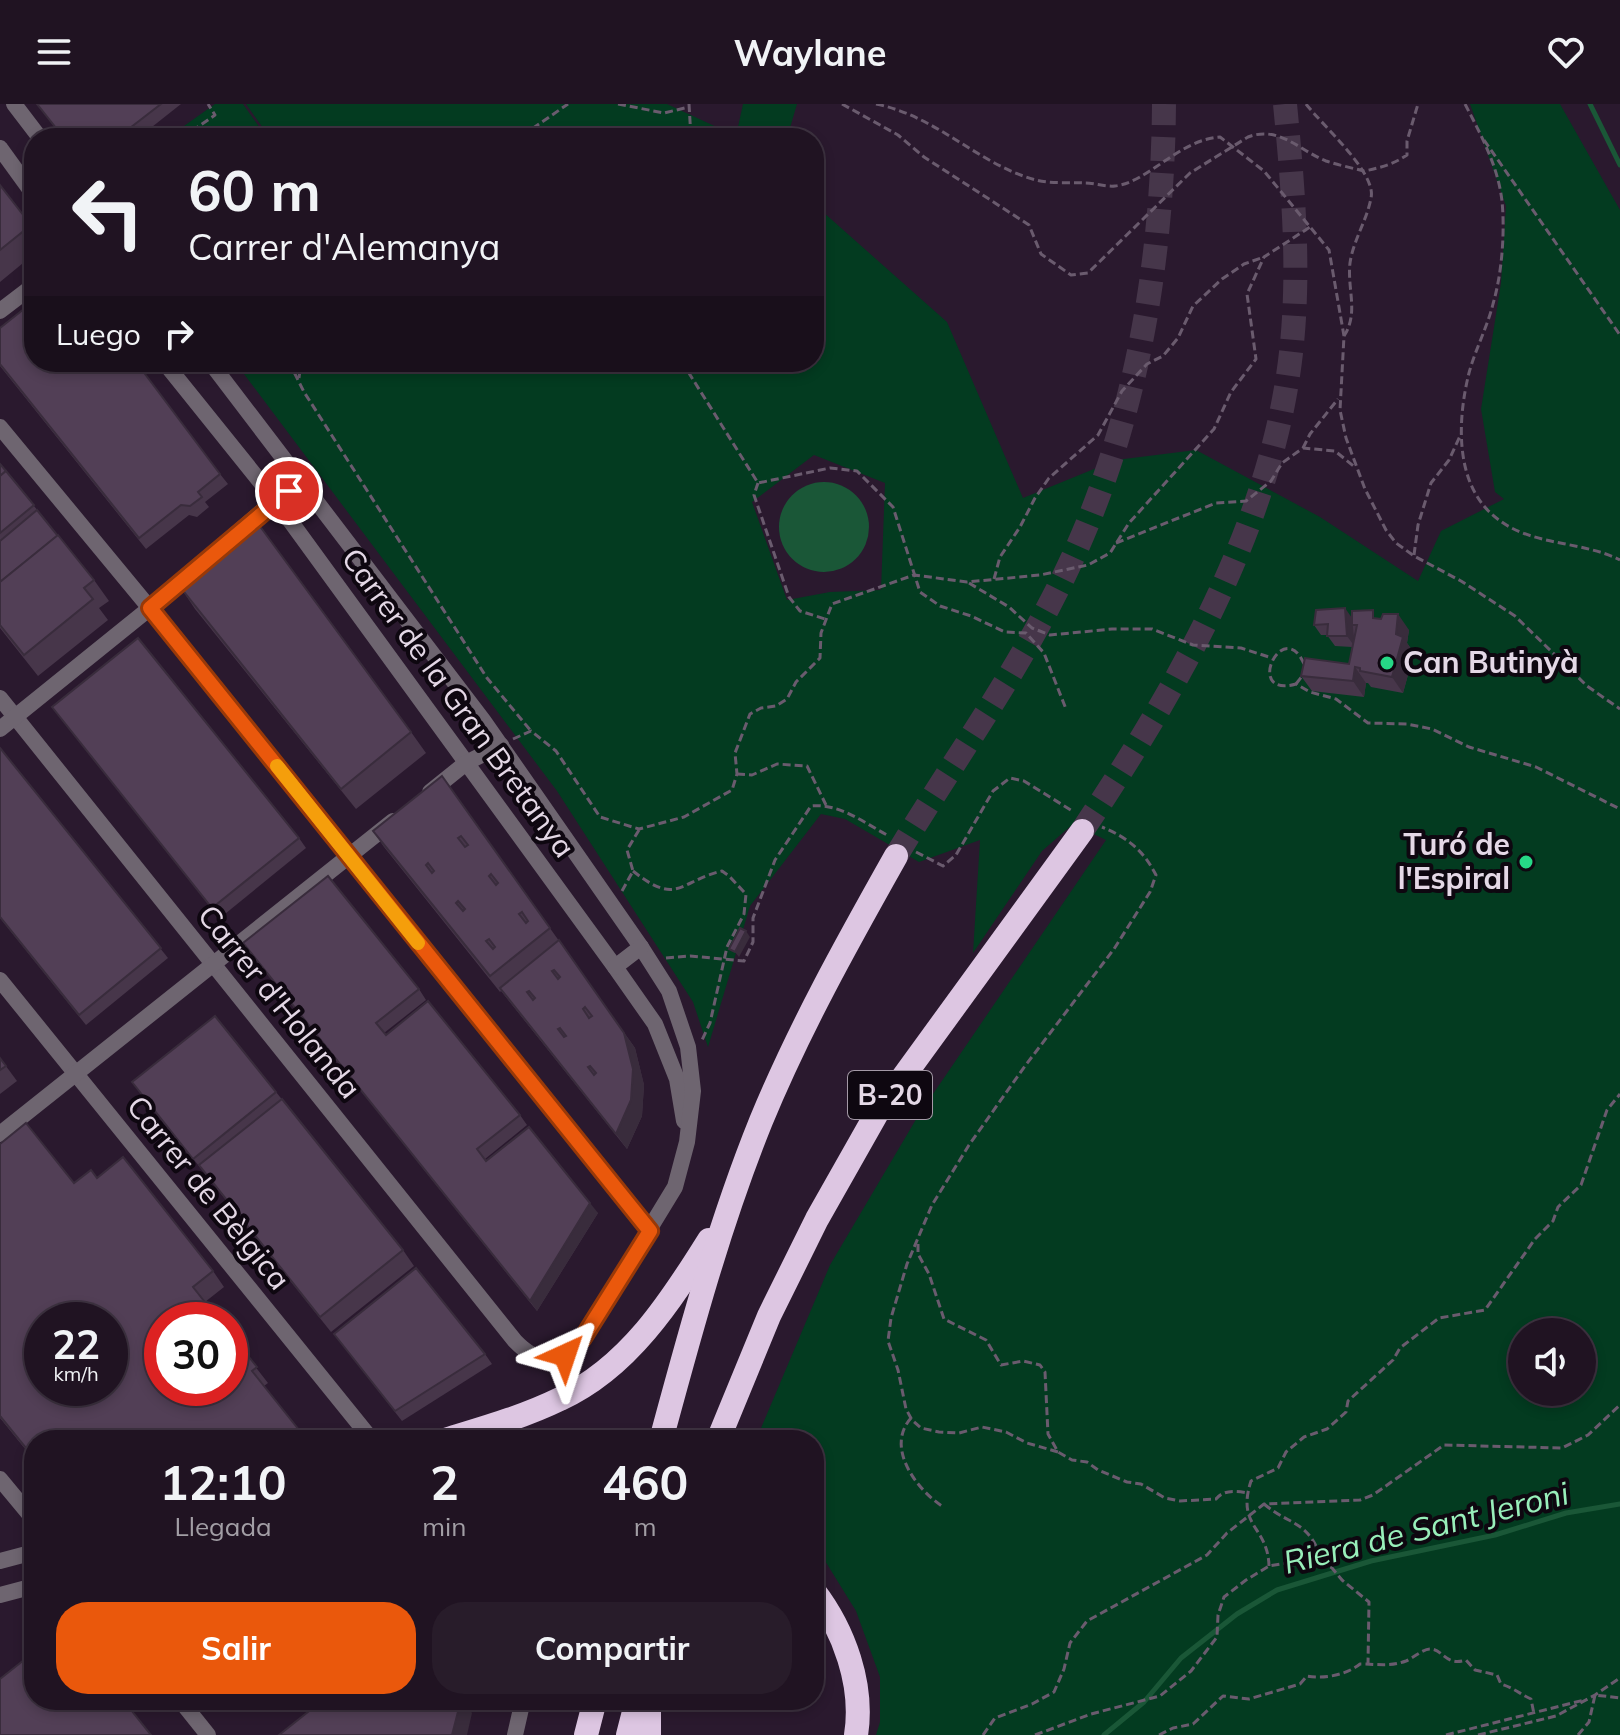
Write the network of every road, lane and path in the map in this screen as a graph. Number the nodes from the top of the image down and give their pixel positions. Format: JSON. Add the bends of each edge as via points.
{"nodes":[{"id":1,"x":14,"y":104,"type":"edge"},
{"id":2,"x":208,"y":104,"type":"edge"},
{"id":3,"x":568,"y":104,"type":"edge"},
{"id":4,"x":618,"y":104,"type":"edge"},
{"id":5,"x":842,"y":104,"type":"edge"},
{"id":6,"x":876,"y":104,"type":"edge"},
{"id":7,"x":1306,"y":104,"type":"edge"},
{"id":8,"x":1418,"y":104,"type":"edge"},
{"id":9,"x":1465,"y":104,"type":"edge"},
{"id":10,"x":689,"y":105,"type":"edge"},
{"id":11,"x":32,"y":128,"type":"edge"},
{"id":12,"x":196,"y":128,"type":"edge"},
{"id":13,"x":533,"y":128,"type":"edge"},
{"id":14,"x":690,"y":128,"type":"edge"},
{"id":15,"x":1480,"y":134,"type":"junction"},
{"id":16,"x":1235,"y":147,"type":"junction"},
{"id":17,"x":0,"y":148,"type":"edge"},
{"id":18,"x":1364,"y":171,"type":"junction"},
{"id":19,"x":24,"y":181,"type":"edge"},
{"id":20,"x":1310,"y":227,"type":"junction"},
{"id":21,"x":1264,"y":257,"type":"junction"},
{"id":22,"x":24,"y":293,"type":"edge"},
{"id":23,"x":0,"y":311,"type":"edge"},
{"id":24,"x":1620,"y":335,"type":"edge"},
{"id":25,"x":1344,"y":336,"type":"junction"},
{"id":26,"x":172,"y":372,"type":"edge"},
{"id":27,"x":218,"y":372,"type":"edge"},
{"id":28,"x":294,"y":372,"type":"edge"},
{"id":29,"x":300,"y":372,"type":"edge"},
{"id":30,"x":688,"y":372,"type":"edge"},
{"id":31,"x":299,"y":381,"type":"junction"},
{"id":32,"x":1340,"y":396,"type":"junction"},
{"id":33,"x":0,"y":427,"type":"edge"},
{"id":34,"x":1461,"y":434,"type":"junction"},
{"id":35,"x":1303,"y":448,"type":"junction"},
{"id":36,"x":1358,"y":469,"type":"junction"},
{"id":37,"x":302,"y":481,"type":"junction"},
{"id":38,"x":758,"y":483,"type":"junction"},
{"id":39,"x":275,"y":500,"type":"junction"},
{"id":40,"x":1116,"y":543,"type":"junction"},
{"id":41,"x":1414,"y":556,"type":"junction"},
{"id":42,"x":1620,"y":560,"type":"edge"},
{"id":43,"x":914,"y":575,"type":"junction"},
{"id":44,"x":994,"y":579,"type":"junction"},
{"id":45,"x":967,"y":582,"type":"junction"},
{"id":46,"x":150,"y":608,"type":"junction"},
{"id":47,"x":826,"y":619,"type":"junction"},
{"id":48,"x":1032,"y":628,"type":"junction"},
{"id":49,"x":1026,"y":633,"type":"junction"},
{"id":50,"x":1272,"y":658,"type":"junction"},
{"id":51,"x":1296,"y":684,"type":"junction"},
{"id":52,"x":0,"y":698,"type":"edge"},
{"id":53,"x":1066,"y":709,"type":"dead end"},
{"id":54,"x":1620,"y":709,"type":"edge"},
{"id":55,"x":15,"y":716,"type":"junction"},
{"id":56,"x":0,"y":729,"type":"edge"},
{"id":57,"x":531,"y":731,"type":"junction"},
{"id":58,"x":501,"y":745,"type":"junction"},
{"id":59,"x":466,"y":763,"type":"junction"},
{"id":60,"x":737,"y":774,"type":"junction"},
{"id":61,"x":826,"y":805,"type":"junction"},
{"id":62,"x":1620,"y":809,"type":"edge"},
{"id":63,"x":1085,"y":823,"type":"junction"},
{"id":64,"x":639,"y":829,"type":"junction"},
{"id":65,"x":901,"y":848,"type":"junction"},
{"id":66,"x":348,"y":856,"type":"junction"},
{"id":67,"x":633,"y":871,"type":"junction"},
{"id":68,"x":619,"y":915,"type":"junction"},
{"id":69,"x":646,"y":954,"type":"junction"},
{"id":70,"x":725,"y":959,"type":"junction"},
{"id":71,"x":213,"y":965,"type":"junction"},
{"id":72,"x":615,"y":967,"type":"junction"},
{"id":73,"x":0,"y":980,"type":"edge"},
{"id":74,"x":688,"y":1047,"type":"junction"},
{"id":75,"x":76,"y":1074,"type":"junction"},
{"id":76,"x":1620,"y":1094,"type":"edge"},
{"id":77,"x":0,"y":1134,"type":"edge"},
{"id":78,"x":687,"y":1142,"type":"junction"},
{"id":79,"x":729,"y":1207,"type":"junction"},
{"id":80,"x":650,"y":1231,"type":"junction"},
{"id":81,"x":918,"y":1241,"type":"junction"},
{"id":82,"x":515,"y":1341,"type":"joint"},
{"id":83,"x":1620,"y":1405,"type":"edge"},
{"id":84,"x":911,"y":1418,"type":"junction"},
{"id":85,"x":364,"y":1430,"type":"edge"},
{"id":86,"x":477,"y":1430,"type":"edge"},
{"id":87,"x":664,"y":1430,"type":"edge"},
{"id":88,"x":722,"y":1430,"type":"edge"},
{"id":89,"x":1058,"y":1452,"type":"junction"},
{"id":90,"x":0,"y":1479,"type":"edge"},
{"id":91,"x":1248,"y":1493,"type":"junction"},
{"id":92,"x":1264,"y":1504,"type":"junction"},
{"id":93,"x":942,"y":1506,"type":"dead end"},
{"id":94,"x":24,"y":1508,"type":"edge"},
{"id":95,"x":1247,"y":1517,"type":"junction"},
{"id":96,"x":24,"y":1555,"type":"edge"},
{"id":97,"x":0,"y":1561,"type":"edge"},
{"id":98,"x":1323,"y":1564,"type":"junction"},
{"id":99,"x":1269,"y":1566,"type":"junction"},
{"id":100,"x":24,"y":1589,"type":"edge"},
{"id":101,"x":0,"y":1595,"type":"edge"},
{"id":102,"x":824,"y":1606,"type":"edge"},
{"id":103,"x":1368,"y":1664,"type":"junction"},
{"id":104,"x":1619,"y":1677,"type":"edge"},
{"id":105,"x":1595,"y":1695,"type":"junction"},
{"id":106,"x":1620,"y":1698,"type":"edge"},
{"id":107,"x":1587,"y":1699,"type":"junction"},
{"id":108,"x":188,"y":1710,"type":"edge"},
{"id":109,"x":521,"y":1710,"type":"edge"},
{"id":110,"x":593,"y":1710,"type":"edge"},
{"id":111,"x":634,"y":1710,"type":"edge"},
{"id":112,"x":649,"y":1710,"type":"edge"},
{"id":113,"x":1534,"y":1714,"type":"junction"},
{"id":114,"x":208,"y":1735,"type":"edge"},
{"id":115,"x":515,"y":1735,"type":"edge"},
{"id":116,"x":586,"y":1735,"type":"edge"},
{"id":117,"x":628,"y":1735,"type":"edge"},
{"id":118,"x":649,"y":1735,"type":"edge"},
{"id":119,"x":856,"y":1735,"type":"edge"},
{"id":120,"x":983,"y":1735,"type":"edge"},
{"id":121,"x":1035,"y":1735,"type":"edge"},
{"id":122,"x":1159,"y":1735,"type":"edge"},
{"id":123,"x":1446,"y":1735,"type":"edge"},
{"id":124,"x":1478,"y":1735,"type":"edge"},
{"id":125,"x":1578,"y":1735,"type":"edge"}],
"edges":[{"from":1,"to":11,"type":"street"},
{"from":2,"to":12,"type":"path","via":[[215,115]]},
{"from":3,"to":13,"type":"path"},
{"from":4,"to":10,"type":"path","via":[[664,113]]},
{"from":5,"to":16,"type":"path","via":[[898,135],[1029,225],[1041,254],[1071,275],[1088,273],[1190,173]]},
{"from":6,"to":16,"type":"path","via":[[918,117],[983,157],[1038,181],[1116,186],[1204,138],[1220,137]]},
{"from":7,"to":18,"type":"path"},
{"from":8,"to":18,"type":"path","via":[[1407,155]]},
{"from":9,"to":15,"type":"path"},
{"from":10,"to":14,"type":"path"},
{"from":15,"to":24,"type":"path"},
{"from":15,"to":34,"type":"path","via":[[1502,201],[1501,240],[1498,284],[1469,372]]},
{"from":16,"to":18,"type":"path","via":[[1254,135],[1284,136],[1324,161]]},
{"from":16,"to":20,"type":"path","via":[[1264,171]]},
{"from":17,"to":19,"type":"street"},
{"from":18,"to":25,"type":"path","via":[[1373,194],[1350,263],[1352,311]]},
{"from":20,"to":21,"type":"path"},
{"from":20,"to":25,"type":"path","via":[[1329,250]]},
{"from":21,"to":40,"type":"path","via":[[1247,294],[1256,359],[1231,392],[1214,429]]},
{"from":21,"to":44,"type":"path","via":[[1222,279],[1193,306],[1178,338],[1122,391],[1098,435],[1049,478],[1000,557]]},
{"from":22,"to":23,"type":"street"},
{"from":25,"to":32,"type":"path"},
{"from":26,"to":39,"type":"street","name":"Carrer de la Gran Bretanya"},
{"from":27,"to":37,"type":"street","name":"Carrer de la Gran Bretanya"},
{"from":28,"to":31,"type":"path"},
{"from":29,"to":31,"type":"path"},
{"from":30,"to":38,"type":"path"},
{"from":31,"to":57,"type":"path","via":[[487,678]]},
{"from":32,"to":35,"type":"path"},
{"from":32,"to":36,"type":"path","via":[[1346,438]]},
{"from":33,"to":46,"type":"street"},
{"from":34,"to":41,"type":"path","via":[[1431,483]]},
{"from":34,"to":42,"type":"path","via":[[1468,474],[1490,514],[1519,531]]},
{"from":35,"to":36,"type":"path","via":[[1335,451]]},
{"from":35,"to":40,"type":"path","via":[[1246,501],[1216,503]]},
{"from":36,"to":41,"type":"path","via":[[1386,530]]},
{"from":37,"to":39,"type":"street"},
{"from":37,"to":58,"type":"street","name":"Carrer de la Gran Bretanya"},
{"from":38,"to":43,"type":"path","via":[[830,468],[857,471],[893,507]]},
{"from":38,"to":47,"type":"path","via":[[754,495],[789,597],[800,611]]},
{"from":39,"to":46,"type":"street"},
{"from":39,"to":59,"type":"street","name":"Carrer de la Gran Bretanya"},
{"from":40,"to":44,"type":"path","via":[[1110,553],[1088,565]]},
{"from":41,"to":54,"type":"path","via":[[1515,616],[1587,686]]},
{"from":43,"to":45,"type":"path"},
{"from":43,"to":47,"type":"path","via":[[832,604]]},
{"from":43,"to":49,"type":"path","via":[[920,592],[940,606],[1005,632]]},
{"from":44,"to":45,"type":"path"},
{"from":45,"to":48,"type":"path"},
{"from":46,"to":55,"type":"street"},
{"from":46,"to":66,"type":"street"},
{"from":47,"to":60,"type":"path","via":[[820,658],[787,699],[750,714],[735,753]]},
{"from":48,"to":49,"type":"path"},
{"from":48,"to":50,"type":"path","via":[[1050,635],[1152,629],[1193,645],[1241,648]]},
{"from":49,"to":53,"type":"path","via":[[1044,653]]},
{"from":50,"to":51,"type":"path","via":[[1272,679],[1287,687]]},
{"from":50,"to":51,"type":"path","via":[[1282,650],[1299,654],[1305,670]]},
{"from":51,"to":62,"type":"path","via":[[1336,699],[1368,723],[1432,729],[1536,767]]},
{"from":52,"to":55,"type":"street","name":"Carrer d'Holanda"},
{"from":55,"to":56,"type":"street"},
{"from":55,"to":71,"type":"street","name":"Carrer d'Holanda"},
{"from":57,"to":58,"type":"path"},
{"from":57,"to":64,"type":"path","via":[[556,751],[600,817]]},
{"from":58,"to":59,"type":"street"},
{"from":58,"to":68,"type":"street","name":"Carrer de la Gran Bretanya"},
{"from":59,"to":66,"type":"street"},
{"from":59,"to":72,"type":"street","name":"Carrer de la Gran Bretanya"},
{"from":60,"to":61,"type":"path","via":[[752,775],[777,764],[807,766]]},
{"from":60,"to":64,"type":"path","via":[[732,790],[684,817]]},
{"from":61,"to":65,"type":"path"},
{"from":61,"to":70,"type":"path","via":[[811,806],[775,860],[753,918],[753,942],[744,961]]},
{"from":63,"to":65,"type":"path","via":[[1024,781],[1010,778],[993,791],[956,855],[943,866]]},
{"from":63,"to":81,"type":"path","via":[[1120,835],[1147,856],[1156,875],[1150,892],[969,1145],[932,1205]]},
{"from":63,"to":88,"type":"highway","number":"B-20","via":[[877,1113],[769,1316]]},
{"from":64,"to":67,"type":"path","via":[[627,850]]},
{"from":65,"to":79,"type":"highway","via":[[798,1038]]},
{"from":66,"to":71,"type":"street"},
{"from":66,"to":80,"type":"street"},
{"from":67,"to":68,"type":"path","via":[[623,886]]},
{"from":67,"to":70,"type":"path","via":[[665,890],[722,871],[729,876],[746,894],[744,914]]},
{"from":68,"to":69,"type":"street","name":"Carrer de la Gran Bretanya"},
{"from":69,"to":70,"type":"path"},
{"from":69,"to":72,"type":"street"},
{"from":69,"to":74,"type":"street","name":"Carrer de la Gran Bretanya","via":[[669,991]]},
{"from":70,"to":74,"type":"path","via":[[710,1023],[701,1040]]},
{"from":71,"to":75,"type":"street"},
{"from":71,"to":82,"type":"street","name":"Carrer d'Holanda"},
{"from":72,"to":78,"type":"street","name":"Carrer de la Gran Bretanya","via":[[655,1024],[677,1079]]},
{"from":73,"to":75,"type":"street","name":"Carrer de Bèlgica"},
{"from":74,"to":78,"type":"street","name":"Carrer de la Gran Bretanya","via":[[693,1091]]},
{"from":75,"to":77,"type":"street"},
{"from":75,"to":85,"type":"street","name":"Carrer de Bèlgica"},
{"from":76,"to":91,"type":"path","via":[[1607,1110],[1581,1185],[1558,1207],[1553,1221],[1485,1310],[1439,1318],[1400,1348],[1348,1401],[1346,1412],[1327,1429],[1304,1437],[1286,1452],[1278,1468],[1251,1481]]},
{"from":78,"to":80,"type":"street","name":"Carrer de la Gran Bretanya","via":[[675,1187]]},
{"from":79,"to":86,"type":"highway","via":[[660,1313],[606,1370],[563,1398]]},
{"from":79,"to":87,"type":"highway"},
{"from":80,"to":82,"type":"street","name":"Carrer de la Gran Bretanya","via":[[583,1338],[565,1355],[528,1355]]},
{"from":81,"to":84,"type":"path","via":[[888,1341]]},
{"from":81,"to":89,"type":"path","via":[[918,1254],[944,1319],[986,1340],[1001,1365],[1023,1361],[1040,1365],[1045,1372],[1048,1434]]},
{"from":83,"to":92,"type":"path","via":[[1588,1435],[1562,1448],[1444,1445],[1360,1500]]},
{"from":84,"to":89,"type":"path","via":[[921,1428],[939,1432],[982,1427],[1006,1432]]},
{"from":84,"to":93,"type":"path","via":[[899,1439],[902,1455],[928,1497]]},
{"from":89,"to":91,"type":"path","via":[[1165,1498],[1203,1500],[1231,1491]]},
{"from":90,"to":94,"type":"street"},
{"from":91,"to":95,"type":"path"},
{"from":92,"to":95,"type":"path"},
{"from":92,"to":98,"type":"path","via":[[1311,1535]]},
{"from":95,"to":99,"type":"path","via":[[1262,1536]]},
{"from":95,"to":120,"type":"path","via":[[1207,1555],[1087,1621],[1070,1643],[1054,1692],[995,1718]]},
{"from":96,"to":97,"type":"street"},
{"from":98,"to":99,"type":"path"},
{"from":98,"to":103,"type":"path","via":[[1369,1602]]},
{"from":99,"to":121,"type":"path","via":[[1224,1597],[1217,1637],[1191,1671],[1160,1696]]},
{"from":100,"to":101,"type":"street"},
{"from":102,"to":119,"type":"highway","via":[[849,1659]]},
{"from":103,"to":113,"type":"path","via":[[1389,1666],[1434,1649],[1519,1689],[1531,1699]]},
{"from":103,"to":122,"type":"path","via":[[1319,1678],[1307,1676],[1300,1684],[1249,1699],[1223,1696],[1193,1724]]},
{"from":104,"to":105,"type":"path"},
{"from":105,"to":106,"type":"path"},
{"from":105,"to":107,"type":"path"},
{"from":105,"to":125,"type":"path","via":[[1589,1722]]},
{"from":107,"to":113,"type":"path"},
{"from":107,"to":124,"type":"path","via":[[1556,1716]]},
{"from":108,"to":114,"type":"street"},
{"from":109,"to":115,"type":"street"},
{"from":110,"to":116,"type":"highway"},
{"from":111,"to":117,"type":"highway"},
{"from":112,"to":118,"type":"highway"},
{"from":113,"to":123,"type":"path"}]}
